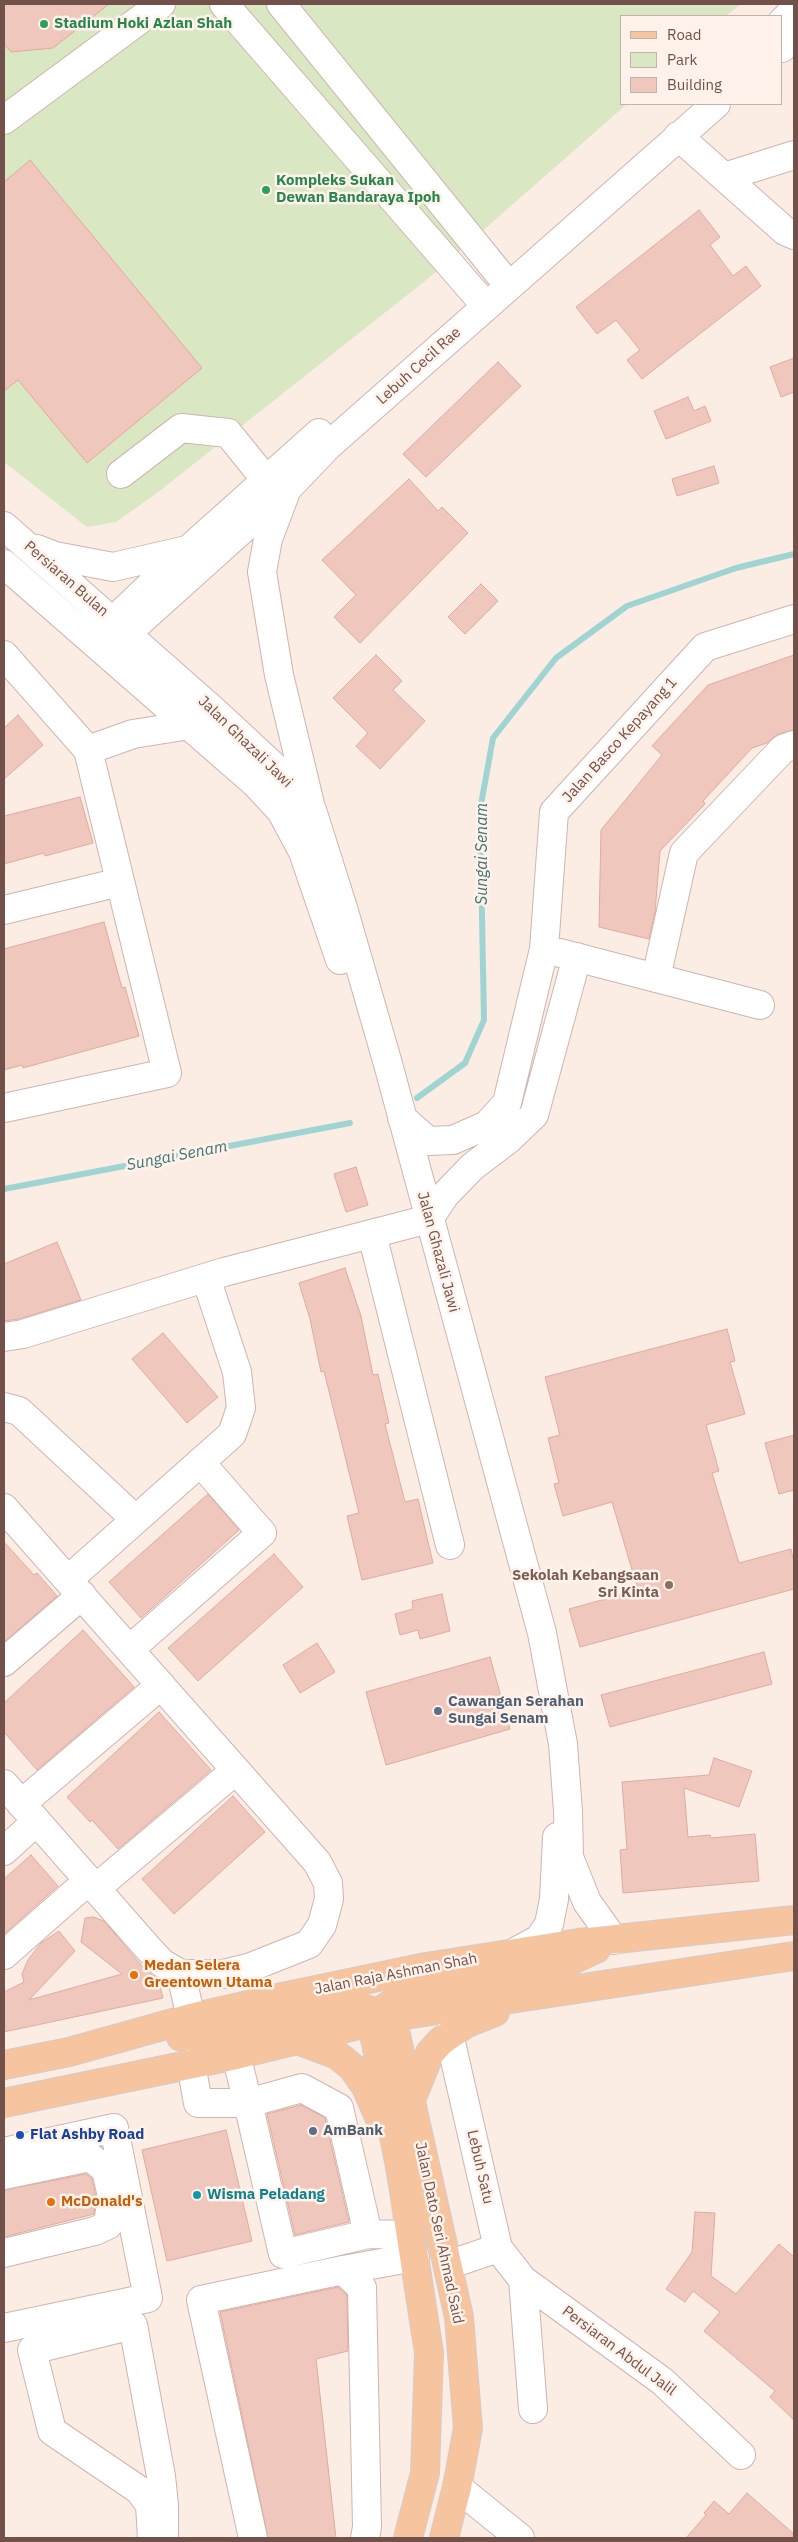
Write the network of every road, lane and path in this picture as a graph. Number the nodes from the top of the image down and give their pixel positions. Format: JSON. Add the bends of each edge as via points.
{"nodes":[{"id":1,"x":161,"y":4,"type":"edge"},
{"id":2,"x":224,"y":4,"type":"edge"},
{"id":3,"x":285,"y":9,"type":"edge"},
{"id":4,"x":794,"y":10,"type":"edge"},
{"id":5,"x":783,"y":21,"type":"edge"},
{"id":6,"x":794,"y":22,"type":"edge"},
{"id":7,"x":783,"y":32,"type":"edge"},
{"id":8,"x":794,"y":36,"type":"edge"},
{"id":9,"x":256,"y":42,"type":"junction"},
{"id":10,"x":783,"y":47,"type":"edge"},
{"id":11,"x":687,"y":105,"type":"edge"},
{"id":12,"x":715,"y":105,"type":"edge"},
{"id":13,"x":4,"y":120,"type":"edge"},
{"id":14,"x":678,"y":136,"type":"junction"},
{"id":15,"x":794,"y":155,"type":"edge"},
{"id":16,"x":724,"y":177,"type":"junction"},
{"id":17,"x":794,"y":235,"type":"edge"},
{"id":18,"x":504,"y":280,"type":"junction"},
{"id":19,"x":481,"y":301,"type":"junction"},
{"id":20,"x":121,"y":474,"type":"dead end"},
{"id":21,"x":276,"y":485,"type":"junction"},
{"id":22,"x":4,"y":526,"type":"edge"},
{"id":23,"x":27,"y":544,"type":"junction"},
{"id":24,"x":188,"y":550,"type":"junction"},
{"id":25,"x":10,"y":569,"type":"edge"},
{"id":26,"x":794,"y":619,"type":"edge"},
{"id":27,"x":119,"y":628,"type":"junction"},
{"id":28,"x":4,"y":655,"type":"edge"},
{"id":29,"x":190,"y":725,"type":"junction"},
{"id":30,"x":794,"y":745,"type":"edge"},
{"id":31,"x":88,"y":750,"type":"junction"},
{"id":32,"x":312,"y":810,"type":"junction"},
{"id":33,"x":282,"y":813,"type":"junction"},
{"id":34,"x":120,"y":882,"type":"junction"},
{"id":35,"x":4,"y":910,"type":"edge"},
{"id":36,"x":544,"y":949,"type":"junction"},
{"id":37,"x":577,"y":957,"type":"junction"},
{"id":38,"x":656,"y":978,"type":"junction"},
{"id":39,"x":760,"y":1005,"type":"dead end"},
{"id":40,"x":4,"y":1108,"type":"edge"},
{"id":41,"x":402,"y":1118,"type":"junction"},
{"id":42,"x":422,"y":1220,"type":"junction"},
{"id":43,"x":372,"y":1234,"type":"junction"},
{"id":44,"x":206,"y":1278,"type":"junction"},
{"id":45,"x":4,"y":1337,"type":"edge"},
{"id":46,"x":4,"y":1407,"type":"edge"},
{"id":47,"x":200,"y":1462,"type":"junction"},
{"id":48,"x":4,"y":1508,"type":"edge"},
{"id":49,"x":135,"y":1519,"type":"junction"},
{"id":50,"x":450,"y":1545,"type":"dead end"},
{"id":51,"x":75,"y":1587,"type":"junction"},
{"id":52,"x":130,"y":1649,"type":"junction"},
{"id":53,"x":4,"y":1662,"type":"edge"},
{"id":54,"x":161,"y":1685,"type":"junction"},
{"id":55,"x":236,"y":1770,"type":"junction"},
{"id":56,"x":4,"y":1784,"type":"edge"},
{"id":57,"x":29,"y":1813,"type":"junction"},
{"id":58,"x":4,"y":1852,"type":"edge"},
{"id":59,"x":92,"y":1885,"type":"junction"},
{"id":60,"x":794,"y":1920,"type":"edge"},
{"id":61,"x":614,"y":1940,"type":"junction"},
{"id":62,"x":517,"y":1951,"type":"junction"},
{"id":63,"x":4,"y":1955,"type":"edge"},
{"id":64,"x":794,"y":1956,"type":"edge"},
{"id":65,"x":181,"y":1974,"type":"junction"},
{"id":66,"x":531,"y":1998,"type":"junction"},
{"id":67,"x":381,"y":2017,"type":"junction"},
{"id":68,"x":191,"y":2018,"type":"junction"},
{"id":69,"x":449,"y":2034,"type":"junction"},
{"id":70,"x":297,"y":2040,"type":"junction"},
{"id":71,"x":69,"y":2052,"type":"junction"},
{"id":72,"x":236,"y":2055,"type":"junction"},
{"id":73,"x":4,"y":2064,"type":"edge"},
{"id":74,"x":191,"y":2064,"type":"junction"},
{"id":75,"x":410,"y":2102,"type":"junction"},
{"id":76,"x":4,"y":2103,"type":"edge"},
{"id":77,"x":248,"y":2103,"type":"junction"},
{"id":78,"x":4,"y":2154,"type":"edge"},
{"id":79,"x":90,"y":2157,"type":"junction"},
{"id":80,"x":401,"y":2172,"type":"junction"},
{"id":81,"x":4,"y":2175,"type":"edge"},
{"id":82,"x":368,"y":2234,"type":"junction"},
{"id":83,"x":412,"y":2246,"type":"junction"},
{"id":84,"x":498,"y":2248,"type":"junction"},
{"id":85,"x":4,"y":2253,"type":"edge"},
{"id":86,"x":448,"y":2265,"type":"junction"},
{"id":87,"x":344,"y":2270,"type":"junction"},
{"id":88,"x":523,"y":2280,"type":"junction"},
{"id":89,"x":4,"y":2328,"type":"edge"},
{"id":90,"x":533,"y":2409,"type":"dead end"},
{"id":91,"x":741,"y":2455,"type":"dead end"},
{"id":92,"x":457,"y":2487,"type":"junction"},
{"id":93,"x":152,"y":2538,"type":"edge"},
{"id":94,"x":164,"y":2538,"type":"edge"},
{"id":95,"x":252,"y":2538,"type":"edge"},
{"id":96,"x":365,"y":2538,"type":"edge"},
{"id":97,"x":408,"y":2538,"type":"edge"},
{"id":98,"x":444,"y":2538,"type":"edge"},
{"id":99,"x":520,"y":2538,"type":"edge"}],
"edges":[{"from":1,"to":13,"type":"street"},
{"from":2,"to":9,"type":"street"},
{"from":3,"to":9,"type":"street"},
{"from":3,"to":18,"type":"street"},
{"from":4,"to":5,"type":"street"},
{"from":6,"to":7,"type":"street"},
{"from":8,"to":10,"type":"street"},
{"from":9,"to":19,"type":"street"},
{"from":11,"to":18,"type":"street","name":"Lebuh Cecil Rae","via":[[551,230]]},
{"from":12,"to":14,"type":"street","name":"Lebuh Cecil Rae"},
{"from":14,"to":16,"type":"street"},
{"from":14,"to":18,"type":"street","name":"Lebuh Cecil Rae"},
{"from":15,"to":16,"type":"street"},
{"from":16,"to":17,"type":"street"},
{"from":18,"to":19,"type":"street","name":"Lebuh Cecil Rae"},
{"from":19,"to":21,"type":"street","name":"Lebuh Cecil Rae"},
{"from":19,"to":21,"type":"street","name":"Lebuh Cecil Rae","via":[[328,446]]},
{"from":20,"to":21,"type":"street","via":[[181,428],[228,433]]},
{"from":21,"to":24,"type":"street","name":"Lebuh Cecil Rae"},
{"from":21,"to":27,"type":"street","name":"Lebuh Cecil Rae"},
{"from":21,"to":32,"type":"street","via":[[262,572],[279,675]]},
{"from":22,"to":23,"type":"street","name":"Persiaran Bulan"},
{"from":23,"to":24,"type":"street","via":[[55,556],[112,567]]},
{"from":23,"to":27,"type":"street","name":"Persiaran Bulan"},
{"from":24,"to":27,"type":"street","name":"Lebuh Cecil Rae"},
{"from":25,"to":27,"type":"street","via":[[94,624]]},
{"from":25,"to":29,"type":"street","name":"Jalan Ghazali Jawi"},
{"from":26,"to":36,"type":"street","name":"Jalan Basco Kepayang 1","via":[[705,647],[554,812]]},
{"from":27,"to":32,"type":"street","name":"Jalan Ghazali Jawi","via":[[283,775]]},
{"from":27,"to":33,"type":"street","via":[[128,654],[266,779]]},
{"from":28,"to":31,"type":"street"},
{"from":29,"to":31,"type":"street","via":[[134,734]]},
{"from":29,"to":33,"type":"street","name":"Jalan Ghazali Jawi","via":[[256,784]]},
{"from":30,"to":38,"type":"street","via":[[783,749],[684,853]]},
{"from":31,"to":34,"type":"street"},
{"from":32,"to":41,"type":"street","name":"Jalan Ghazali Jawi"},
{"from":33,"to":42,"type":"street","name":"Jalan Ghazali Jawi","via":[[303,852],[346,977]]},
{"from":34,"to":35,"type":"street"},
{"from":34,"to":40,"type":"street","via":[[167,1073]]},
{"from":36,"to":37,"type":"street"},
{"from":36,"to":41,"type":"street","name":"Jalan Basco Kepayang 1","via":[[507,1103],[487,1125],[453,1140],[428,1141]]},
{"from":37,"to":38,"type":"street"},
{"from":37,"to":42,"type":"street","via":[[534,1115],[472,1167]]},
{"from":38,"to":39,"type":"street"},
{"from":41,"to":42,"type":"street","name":"Jalan Ghazali Jawi"},
{"from":42,"to":43,"type":"street"},
{"from":42,"to":61,"type":"street","name":"Jalan Ghazali Jawi","via":[[542,1633],[563,1744],[569,1857],[586,1902]]},
{"from":42,"to":62,"type":"street","via":[[549,1732],[557,1795],[554,1899],[549,1924],[539,1939]]},
{"from":43,"to":44,"type":"street"},
{"from":43,"to":50,"type":"street"},
{"from":44,"to":45,"type":"street"},
{"from":44,"to":47,"type":"street","via":[[236,1372],[241,1408],[232,1434]]},
{"from":46,"to":49,"type":"street","via":[[18,1412],[32,1423]]},
{"from":47,"to":49,"type":"street"},
{"from":47,"to":52,"type":"street","via":[[262,1533]]},
{"from":48,"to":51,"type":"street"},
{"from":49,"to":51,"type":"street"},
{"from":51,"to":52,"type":"street"},
{"from":51,"to":53,"type":"street"},
{"from":52,"to":54,"type":"street"},
{"from":54,"to":55,"type":"street"},
{"from":54,"to":57,"type":"street"},
{"from":55,"to":59,"type":"street"},
{"from":55,"to":65,"type":"street","via":[[316,1862],[328,1882],[330,1899],[322,1926],[309,1944],[223,1974]]},
{"from":56,"to":57,"type":"street"},
{"from":57,"to":58,"type":"street"},
{"from":57,"to":59,"type":"street"},
{"from":59,"to":63,"type":"street"},
{"from":59,"to":65,"type":"street","via":[[162,1963]]},
{"from":60,"to":61,"type":"main road","name":"Jalan Raja Ashman Shah"},
{"from":61,"to":62,"type":"main road","name":"Jalan Raja Ashman Shah"},
{"from":61,"to":67,"type":"main road","via":[[551,1970],[429,1991],[396,2001]]},
{"from":62,"to":68,"type":"main road","name":"Jalan Raja Ashman Shah","via":[[426,1967]]},
{"from":64,"to":66,"type":"main road"},
{"from":65,"to":68,"type":"street"},
{"from":66,"to":67,"type":"main road"},
{"from":66,"to":69,"type":"main road","via":[[467,2023]]},
{"from":67,"to":70,"type":"main road"},
{"from":67,"to":71,"type":"main road","via":[[342,2006],[227,2030]]},
{"from":67,"to":75,"type":"main road","name":"Jalan Dato Seri Ahmad Said"},
{"from":67,"to":80,"type":"main road","name":"Jalan Dato Seri Ahmad Said"},
{"from":68,"to":71,"type":"main road","name":"Jalan Raja Ashman Shah"},
{"from":69,"to":75,"type":"main road","via":[[430,2053]]},
{"from":69,"to":84,"type":"street","name":"Lebuh Satu"},
{"from":70,"to":72,"type":"main road"},
{"from":70,"to":80,"type":"main road","via":[[336,2055],[352,2068],[366,2086]]},
{"from":71,"to":73,"type":"main road","name":"Jalan Raja Ashman Shah"},
{"from":72,"to":74,"type":"main road"},
{"from":72,"to":77,"type":"street"},
{"from":74,"to":76,"type":"main road"},
{"from":74,"to":77,"type":"street","via":[[198,2103]]},
{"from":75,"to":86,"type":"main road","name":"Jalan Dato Seri Ahmad Said"},
{"from":77,"to":82,"type":"street","via":[[302,2088],[339,2108]]},
{"from":77,"to":82,"type":"street","via":[[283,2254]]},
{"from":78,"to":79,"type":"street","via":[[12,2157],[72,2150]]},
{"from":78,"to":89,"type":"street","via":[[114,2128],[148,2298]]},
{"from":79,"to":81,"type":"street"},
{"from":79,"to":85,"type":"street","via":[[106,2170],[112,2196],[108,2225],[95,2232]]},
{"from":80,"to":83,"type":"main road","name":"Jalan Dato Seri Ahmad Said"},
{"from":82,"to":83,"type":"street"},
{"from":83,"to":87,"type":"street"},
{"from":83,"to":97,"type":"main road","name":"Jalan Dato Seri Ahmad Said","via":[[429,2353],[425,2474]]},
{"from":84,"to":86,"type":"street"},
{"from":84,"to":88,"type":"street","name":"Persiaran Abdul Jalil"},
{"from":86,"to":92,"type":"main road","name":"Jalan Dato Seri Ahmad Said","via":[[459,2316],[468,2428]]},
{"from":87,"to":95,"type":"street","via":[[201,2300]]},
{"from":87,"to":96,"type":"street","via":[[362,2288]]},
{"from":88,"to":90,"type":"street"},
{"from":88,"to":91,"type":"street","name":"Persiaran Abdul Jalil","via":[[662,2381]]},
{"from":92,"to":98,"type":"main road","name":"Jalan Dato Seri Ahmad Said"},
{"from":92,"to":99,"type":"street"},
{"from":93,"to":94,"type":"street","via":[[150,2505],[139,2490],[52,2431],[32,2350],[133,2325],[161,2476]]}]}
